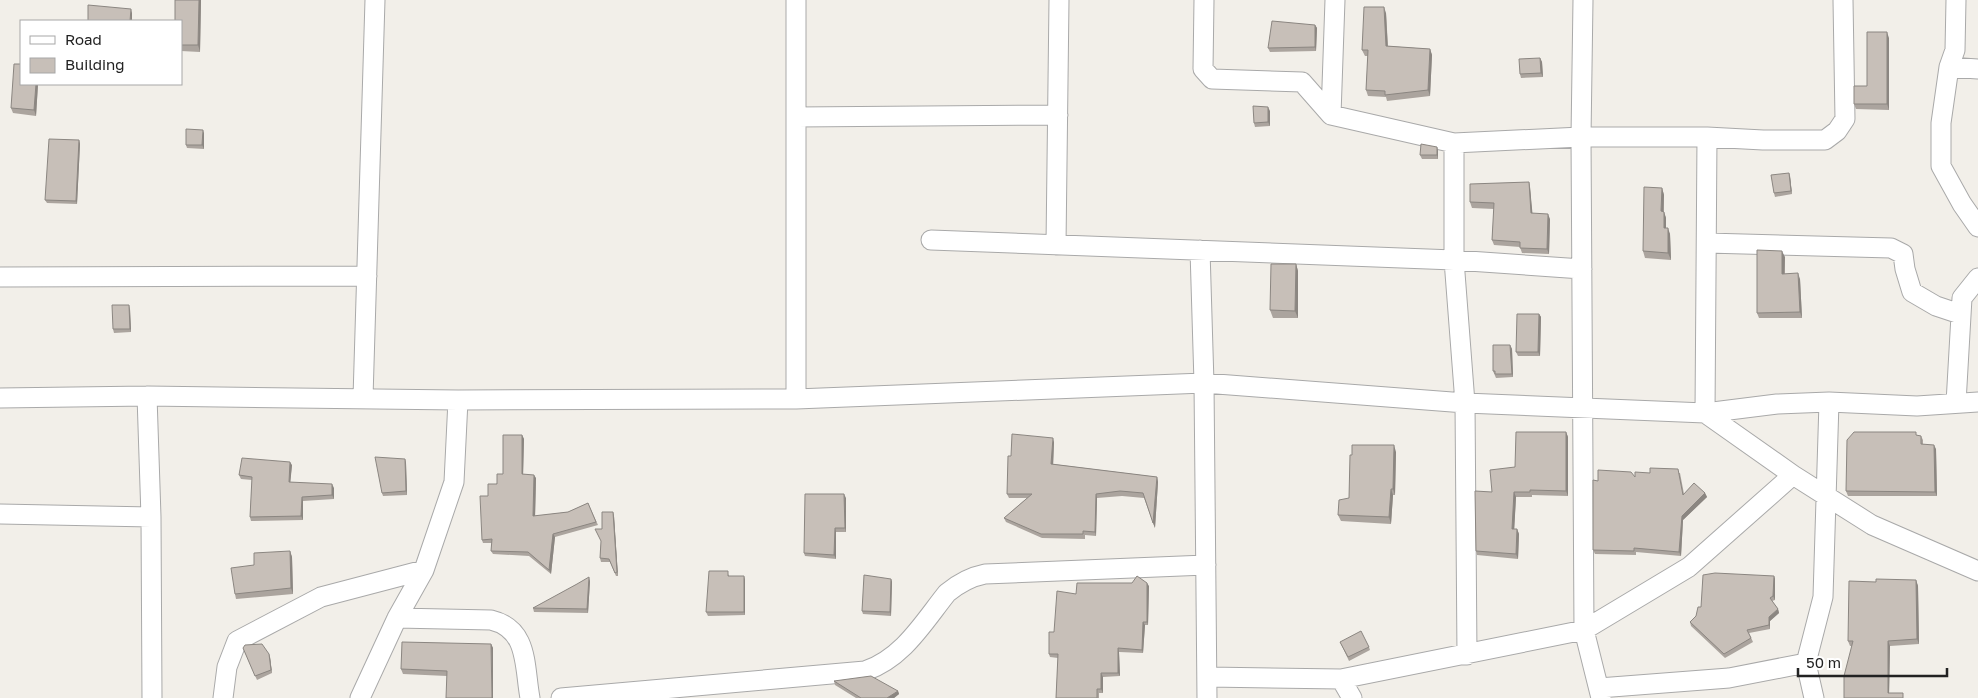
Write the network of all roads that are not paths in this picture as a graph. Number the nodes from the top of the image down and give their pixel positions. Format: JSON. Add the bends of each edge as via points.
{"nodes":[{"id":1,"x":375,"y":0,"type":"edge"},
{"id":2,"x":796,"y":0,"type":"edge"},
{"id":3,"x":1059,"y":0,"type":"edge"},
{"id":4,"x":1204,"y":0,"type":"edge"},
{"id":5,"x":1335,"y":0,"type":"edge"},
{"id":6,"x":1583,"y":0,"type":"edge"},
{"id":7,"x":1843,"y":0,"type":"edge"},
{"id":8,"x":1956,"y":0,"type":"edge"},
{"id":9,"x":1949,"y":67,"type":"junction"},
{"id":10,"x":1978,"y":69,"type":"edge"},
{"id":11,"x":1058,"y":115,"type":"junction"},
{"id":12,"x":1331,"y":115,"type":"junction"},
{"id":13,"x":796,"y":117,"type":"junction"},
{"id":14,"x":1581,"y":137,"type":"junction"},
{"id":15,"x":1707,"y":137,"type":"junction"},
{"id":16,"x":1454,"y":144,"type":"junction"},
{"id":17,"x":1978,"y":226,"type":"edge"},
{"id":18,"x":931,"y":240,"type":"dead end"},
{"id":19,"x":1707,"y":243,"type":"junction"},
{"id":20,"x":1056,"y":245,"type":"junction"},
{"id":21,"x":1200,"y":250,"type":"junction"},
{"id":22,"x":1454,"y":260,"type":"junction"},
{"id":23,"x":1582,"y":269,"type":"junction"},
{"id":24,"x":367,"y":276,"type":"junction"},
{"id":25,"x":0,"y":277,"type":"edge"},
{"id":26,"x":1978,"y":278,"type":"edge"},
{"id":27,"x":1960,"y":314,"type":"junction"},
{"id":28,"x":1204,"y":383,"type":"junction"},
{"id":29,"x":147,"y":396,"type":"junction"},
{"id":30,"x":0,"y":398,"type":"edge"},
{"id":31,"x":363,"y":398,"type":"junction"},
{"id":32,"x":796,"y":399,"type":"junction"},
{"id":33,"x":458,"y":400,"type":"junction"},
{"id":34,"x":1465,"y":402,"type":"junction"},
{"id":35,"x":1829,"y":402,"type":"junction"},
{"id":36,"x":1978,"y":402,"type":"edge"},
{"id":37,"x":1956,"y":403,"type":"junction"},
{"id":38,"x":1584,"y":408,"type":"junction"},
{"id":39,"x":1705,"y":412,"type":"junction"},
{"id":40,"x":1793,"y":475,"type":"junction"},
{"id":41,"x":1825,"y":496,"type":"junction"},
{"id":42,"x":0,"y":514,"type":"edge"},
{"id":43,"x":151,"y":517,"type":"junction"},
{"id":44,"x":1206,"y":565,"type":"junction"},
{"id":45,"x":424,"y":570,"type":"junction"},
{"id":46,"x":1978,"y":571,"type":"edge"},
{"id":47,"x":397,"y":618,"type":"junction"},
{"id":48,"x":1584,"y":630,"type":"junction"},
{"id":49,"x":1467,"y":655,"type":"junction"},
{"id":50,"x":1806,"y":663,"type":"junction"},
{"id":51,"x":1208,"y":677,"type":"junction"},
{"id":52,"x":1341,"y":679,"type":"junction"},
{"id":53,"x":1600,"y":693,"type":"edge"},
{"id":54,"x":152,"y":698,"type":"edge"},
{"id":55,"x":223,"y":698,"type":"edge"},
{"id":56,"x":360,"y":698,"type":"edge"},
{"id":57,"x":530,"y":698,"type":"edge"},
{"id":58,"x":561,"y":698,"type":"edge"},
{"id":59,"x":1207,"y":698,"type":"edge"},
{"id":60,"x":1352,"y":698,"type":"edge"},
{"id":61,"x":1814,"y":698,"type":"edge"}],
"edges":[{"from":1,"to":24,"type":"street"},
{"from":2,"to":13,"type":"street"},
{"from":3,"to":11,"type":"street"},
{"from":4,"to":12,"type":"street","via":[[1203,69],[1212,78],[1302,82]]},
{"from":5,"to":12,"type":"street"},
{"from":6,"to":14,"type":"street"},
{"from":7,"to":15,"type":"street","via":[[1844,119],[1837,131],[1825,140]]},
{"from":8,"to":9,"type":"street","via":[[1955,50]]},
{"from":9,"to":10,"type":"street"},
{"from":9,"to":17,"type":"street","via":[[1941,122],[1941,166]]},
{"from":11,"to":13,"type":"street"},
{"from":11,"to":20,"type":"street"},
{"from":12,"to":16,"type":"street"},
{"from":13,"to":32,"type":"street"},
{"from":14,"to":15,"type":"street"},
{"from":14,"to":16,"type":"street"},
{"from":14,"to":23,"type":"street"},
{"from":15,"to":19,"type":"street"},
{"from":16,"to":22,"type":"street"},
{"from":18,"to":20,"type":"street"},
{"from":19,"to":27,"type":"street","via":[[1890,248],[1903,254],[1912,292],[1936,306]]},
{"from":19,"to":39,"type":"street"},
{"from":20,"to":21,"type":"street"},
{"from":21,"to":22,"type":"street"},
{"from":21,"to":28,"type":"street"},
{"from":22,"to":23,"type":"street"},
{"from":22,"to":34,"type":"street"},
{"from":23,"to":38,"type":"street"},
{"from":24,"to":25,"type":"street"},
{"from":24,"to":31,"type":"street"},
{"from":26,"to":27,"type":"street","via":[[1962,298]]},
{"from":27,"to":37,"type":"street"},
{"from":28,"to":32,"type":"street"},
{"from":28,"to":34,"type":"street"},
{"from":28,"to":44,"type":"street"},
{"from":29,"to":30,"type":"street"},
{"from":29,"to":31,"type":"street"},
{"from":29,"to":43,"type":"street"},
{"from":31,"to":33,"type":"street"},
{"from":32,"to":33,"type":"street"},
{"from":33,"to":45,"type":"street","via":[[454,482]]},
{"from":34,"to":38,"type":"street"},
{"from":34,"to":49,"type":"street"},
{"from":35,"to":37,"type":"street","via":[[1917,406]]},
{"from":35,"to":39,"type":"street"},
{"from":35,"to":41,"type":"street"},
{"from":36,"to":37,"type":"street"},
{"from":38,"to":39,"type":"street"},
{"from":38,"to":48,"type":"street"},
{"from":39,"to":40,"type":"street"},
{"from":40,"to":41,"type":"street"},
{"from":40,"to":48,"type":"street","via":[[1689,567]]},
{"from":41,"to":46,"type":"street","via":[[1872,525]]},
{"from":41,"to":50,"type":"street","via":[[1823,598]]},
{"from":42,"to":43,"type":"street"},
{"from":43,"to":54,"type":"street"},
{"from":44,"to":51,"type":"street"},
{"from":44,"to":58,"type":"street","via":[[985,574],[955,586],[899,653],[865,671]]},
{"from":45,"to":47,"type":"street"},
{"from":45,"to":55,"type":"street","via":[[321,596],[237,641],[227,667]]},
{"from":47,"to":56,"type":"street"},
{"from":47,"to":57,"type":"street","via":[[502,623],[519,638]]},
{"from":48,"to":49,"type":"street"},
{"from":48,"to":53,"type":"street"},
{"from":49,"to":52,"type":"street"},
{"from":50,"to":53,"type":"street","via":[[1729,678]]},
{"from":50,"to":61,"type":"street"},
{"from":51,"to":52,"type":"street"},
{"from":51,"to":59,"type":"street"},
{"from":52,"to":60,"type":"street"}]}
